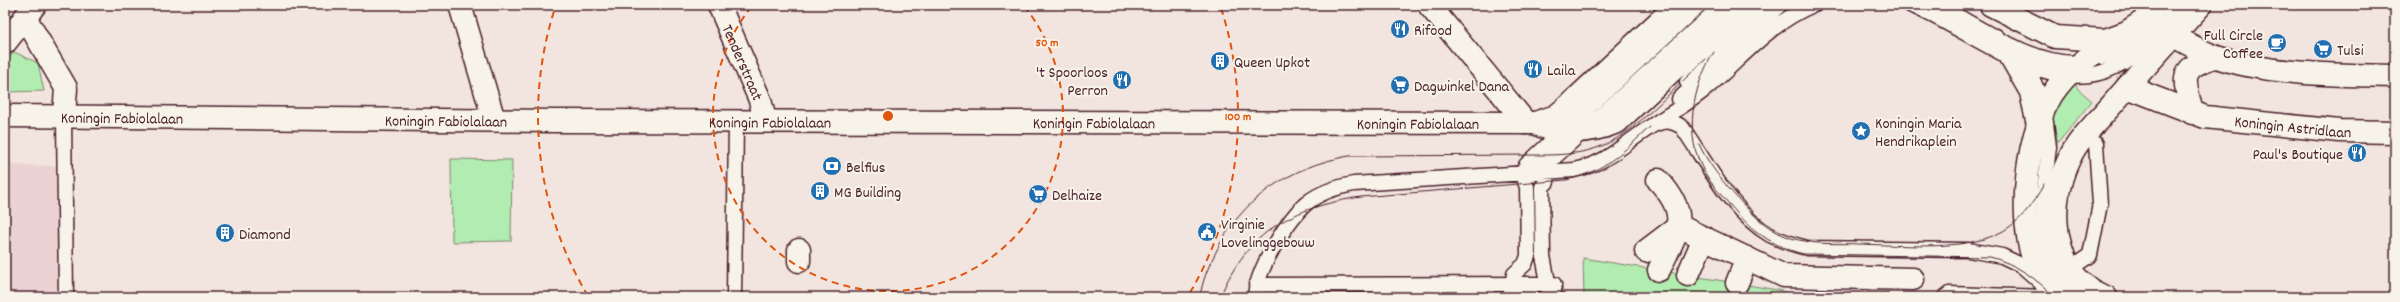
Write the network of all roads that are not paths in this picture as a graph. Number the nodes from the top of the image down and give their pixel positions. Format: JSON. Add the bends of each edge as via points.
{"nodes":[{"id":1,"x":460,"y":5,"type":"edge"},
{"id":2,"x":719,"y":5,"type":"edge"},
{"id":3,"x":1429,"y":5,"type":"edge"},
{"id":4,"x":1677,"y":5,"type":"edge"},
{"id":5,"x":1699,"y":5,"type":"edge"},
{"id":6,"x":1727,"y":5,"type":"edge"},
{"id":7,"x":1742,"y":5,"type":"edge"},
{"id":8,"x":1763,"y":5,"type":"edge"},
{"id":9,"x":1780,"y":5,"type":"edge"},
{"id":10,"x":1812,"y":5,"type":"edge"},
{"id":11,"x":1910,"y":5,"type":"edge"},
{"id":12,"x":1938,"y":5,"type":"edge"},
{"id":13,"x":1990,"y":5,"type":"edge"},
{"id":14,"x":2158,"y":5,"type":"edge"},
{"id":15,"x":2173,"y":5,"type":"edge"},
{"id":16,"x":2186,"y":5,"type":"edge"},
{"id":17,"x":2200,"y":5,"type":"edge"},
{"id":18,"x":30,"y":11,"type":"edge"},
{"id":19,"x":2134,"y":27,"type":"junction"},
{"id":20,"x":1996,"y":36,"type":"junction"},
{"id":21,"x":2174,"y":36,"type":"junction"},
{"id":22,"x":5,"y":43,"type":"edge"},
{"id":23,"x":1723,"y":43,"type":"junction"},
{"id":24,"x":2004,"y":53,"type":"junction"},
{"id":25,"x":2214,"y":56,"type":"junction"},
{"id":26,"x":2027,"y":65,"type":"junction"},
{"id":27,"x":2073,"y":69,"type":"junction"},
{"id":28,"x":2395,"y":76,"type":"edge"},
{"id":29,"x":2127,"y":87,"type":"junction"},
{"id":30,"x":2044,"y":107,"type":"junction"},
{"id":31,"x":2192,"y":113,"type":"junction"},
{"id":32,"x":5,"y":116,"type":"edge"},
{"id":33,"x":64,"y":116,"type":"junction"},
{"id":34,"x":494,"y":120,"type":"junction"},
{"id":35,"x":736,"y":120,"type":"junction"},
{"id":36,"x":765,"y":120,"type":"junction"},
{"id":37,"x":1530,"y":123,"type":"junction"},
{"id":38,"x":1650,"y":126,"type":"junction"},
{"id":39,"x":2035,"y":130,"type":"junction"},
{"id":40,"x":2395,"y":132,"type":"edge"},
{"id":41,"x":2096,"y":144,"type":"dead end"},
{"id":42,"x":1526,"y":166,"type":"junction"},
{"id":43,"x":1545,"y":166,"type":"junction"},
{"id":44,"x":1658,"y":180,"type":"dead end"},
{"id":45,"x":1679,"y":226,"type":"junction"},
{"id":46,"x":1704,"y":238,"type":"junction"},
{"id":47,"x":1646,"y":251,"type":"dead end"},
{"id":48,"x":1747,"y":258,"type":"junction"},
{"id":49,"x":1659,"y":270,"type":"dead end"},
{"id":50,"x":2070,"y":270,"type":"junction"},
{"id":51,"x":1688,"y":275,"type":"dead end"},
{"id":52,"x":1913,"y":280,"type":"dead end"},
{"id":53,"x":1736,"y":283,"type":"dead end"},
{"id":54,"x":1256,"y":291,"type":"edge"},
{"id":55,"x":1281,"y":291,"type":"edge"},
{"id":56,"x":1301,"y":291,"type":"edge"},
{"id":57,"x":1326,"y":291,"type":"edge"},
{"id":58,"x":1372,"y":291,"type":"edge"},
{"id":59,"x":1395,"y":291,"type":"edge"},
{"id":60,"x":1417,"y":291,"type":"edge"},
{"id":61,"x":1440,"y":291,"type":"edge"},
{"id":62,"x":1465,"y":291,"type":"edge"},
{"id":63,"x":1487,"y":291,"type":"edge"},
{"id":64,"x":1530,"y":291,"type":"edge"},
{"id":65,"x":1348,"y":292,"type":"edge"},
{"id":66,"x":1507,"y":293,"type":"edge"},
{"id":67,"x":66,"y":297,"type":"edge"},
{"id":68,"x":734,"y":297,"type":"edge"},
{"id":69,"x":1548,"y":297,"type":"edge"},
{"id":70,"x":1554,"y":297,"type":"edge"},
{"id":71,"x":1945,"y":297,"type":"edge"},
{"id":72,"x":2043,"y":297,"type":"edge"},
{"id":73,"x":2055,"y":297,"type":"edge"},
{"id":74,"x":2072,"y":297,"type":"edge"},
{"id":75,"x":2106,"y":297,"type":"edge"}],
"edges":[{"from":1,"to":34,"type":"street"},
{"from":2,"to":36,"type":"street","name":"Tenderstraat","via":[[760,100]]},
{"from":3,"to":37,"type":"street"},
{"from":4,"to":37,"type":"street","via":[[1556,116]]},
{"from":5,"to":42,"type":"lane"},
{"from":6,"to":43,"type":"lane","via":[[1713,13]]},
{"from":7,"to":37,"type":"street","via":[[1626,115],[1606,127],[1583,130],[1546,129]]},
{"from":8,"to":23,"type":"lane"},
{"from":9,"to":23,"type":"lane"},
{"from":9,"to":38,"type":"lane"},
{"from":10,"to":38,"type":"lane","via":[[1770,30],[1708,87]]},
{"from":11,"to":24,"type":"lane"},
{"from":12,"to":20,"type":"lane"},
{"from":13,"to":19,"type":"street","via":[[2055,37],[2105,40]]},
{"from":14,"to":19,"type":"street"},
{"from":15,"to":27,"type":"lane","via":[[2133,42]]},
{"from":16,"to":27,"type":"lane","via":[[2155,38],[2117,66],[2096,74]]},
{"from":17,"to":21,"type":"street"},
{"from":18,"to":22,"type":"street"},
{"from":18,"to":33,"type":"street","via":[[66,88]]},
{"from":19,"to":27,"type":"street"},
{"from":20,"to":26,"type":"lane"},
{"from":20,"to":27,"type":"lane","via":[[2040,56],[2068,63]]},
{"from":21,"to":25,"type":"street"},
{"from":21,"to":29,"type":"street"},
{"from":23,"to":38,"type":"lane","via":[[1706,59]]},
{"from":24,"to":26,"type":"lane"},
{"from":24,"to":39,"type":"lane","via":[[2027,93]]},
{"from":25,"to":28,"type":"street","via":[[2251,66],[2278,69],[2343,75]]},
{"from":25,"to":31,"type":"street","via":[[2198,62],[2187,72],[2185,82]]},
{"from":26,"to":27,"type":"lane"},
{"from":26,"to":30,"type":"lane"},
{"from":27,"to":30,"type":"street"},
{"from":29,"to":31,"type":"street","name":"Koningin Astridlaan"},
{"from":29,"to":50,"type":"street","via":[[2081,139],[2063,174],[2056,217],[2058,239]]},
{"from":30,"to":39,"type":"street"},
{"from":30,"to":74,"type":"lane","via":[[2050,147],[2042,199],[2044,246],[2056,279]]},
{"from":31,"to":40,"type":"street","name":"Koningin Astridlaan","via":[[2324,130]]},
{"from":32,"to":33,"type":"street","name":"Koningin Fabiolalaan"},
{"from":33,"to":34,"type":"street","name":"Koningin Fabiolalaan"},
{"from":33,"to":67,"type":"lane"},
{"from":34,"to":35,"type":"street","name":"Koningin Fabiolalaan"},
{"from":35,"to":36,"type":"street","name":"Koningin Fabiolalaan"},
{"from":35,"to":68,"type":"lane"},
{"from":36,"to":37,"type":"street","name":"Koningin Fabiolalaan"},
{"from":38,"to":54,"type":"lane","via":[[1607,159],[1574,170],[1354,184],[1330,190],[1308,202],[1298,212],[1264,264]]},
{"from":38,"to":73,"type":"lane","via":[[1664,121],[1674,122],[1682,127],[1714,179],[1753,222],[1784,242],[1807,248],[1968,250],[2002,256],[2022,265]]},
{"from":39,"to":73,"type":"street","via":[[2031,146],[2026,216],[2036,266]]},
{"from":41,"to":50,"type":"lane","via":[[2100,204],[2090,255]]},
{"from":42,"to":43,"type":"lane","via":[[1534,162]]},
{"from":42,"to":66,"type":"lane","via":[[1522,174],[1527,187],[1528,256],[1525,264],[1514,274]]},
{"from":43,"to":69,"type":"lane","via":[[1548,178],[1542,187],[1542,256],[1548,282]]},
{"from":44,"to":45,"type":"street","via":[[1674,201],[1679,214]]},
{"from":45,"to":46,"type":"street"},
{"from":45,"to":47,"type":"street"},
{"from":45,"to":49,"type":"street"},
{"from":46,"to":48,"type":"street"},
{"from":46,"to":51,"type":"street"},
{"from":48,"to":52,"type":"street","via":[[1784,276]]},
{"from":48,"to":53,"type":"street"},
{"from":50,"to":75,"type":"street","via":[[2076,279],[2094,293]]},
{"from":54,"to":55,"type":"lane"},
{"from":55,"to":56,"type":"lane"},
{"from":56,"to":57,"type":"lane"},
{"from":57,"to":65,"type":"lane"},
{"from":58,"to":59,"type":"lane"},
{"from":58,"to":65,"type":"lane"},
{"from":59,"to":60,"type":"lane"},
{"from":60,"to":61,"type":"lane"},
{"from":61,"to":62,"type":"lane"},
{"from":62,"to":63,"type":"lane"},
{"from":63,"to":66,"type":"lane"},
{"from":64,"to":66,"type":"lane"},
{"from":64,"to":70,"type":"lane","via":[[1554,284]]},
{"from":71,"to":72,"type":"lane","via":[[1949,294]]}]}
